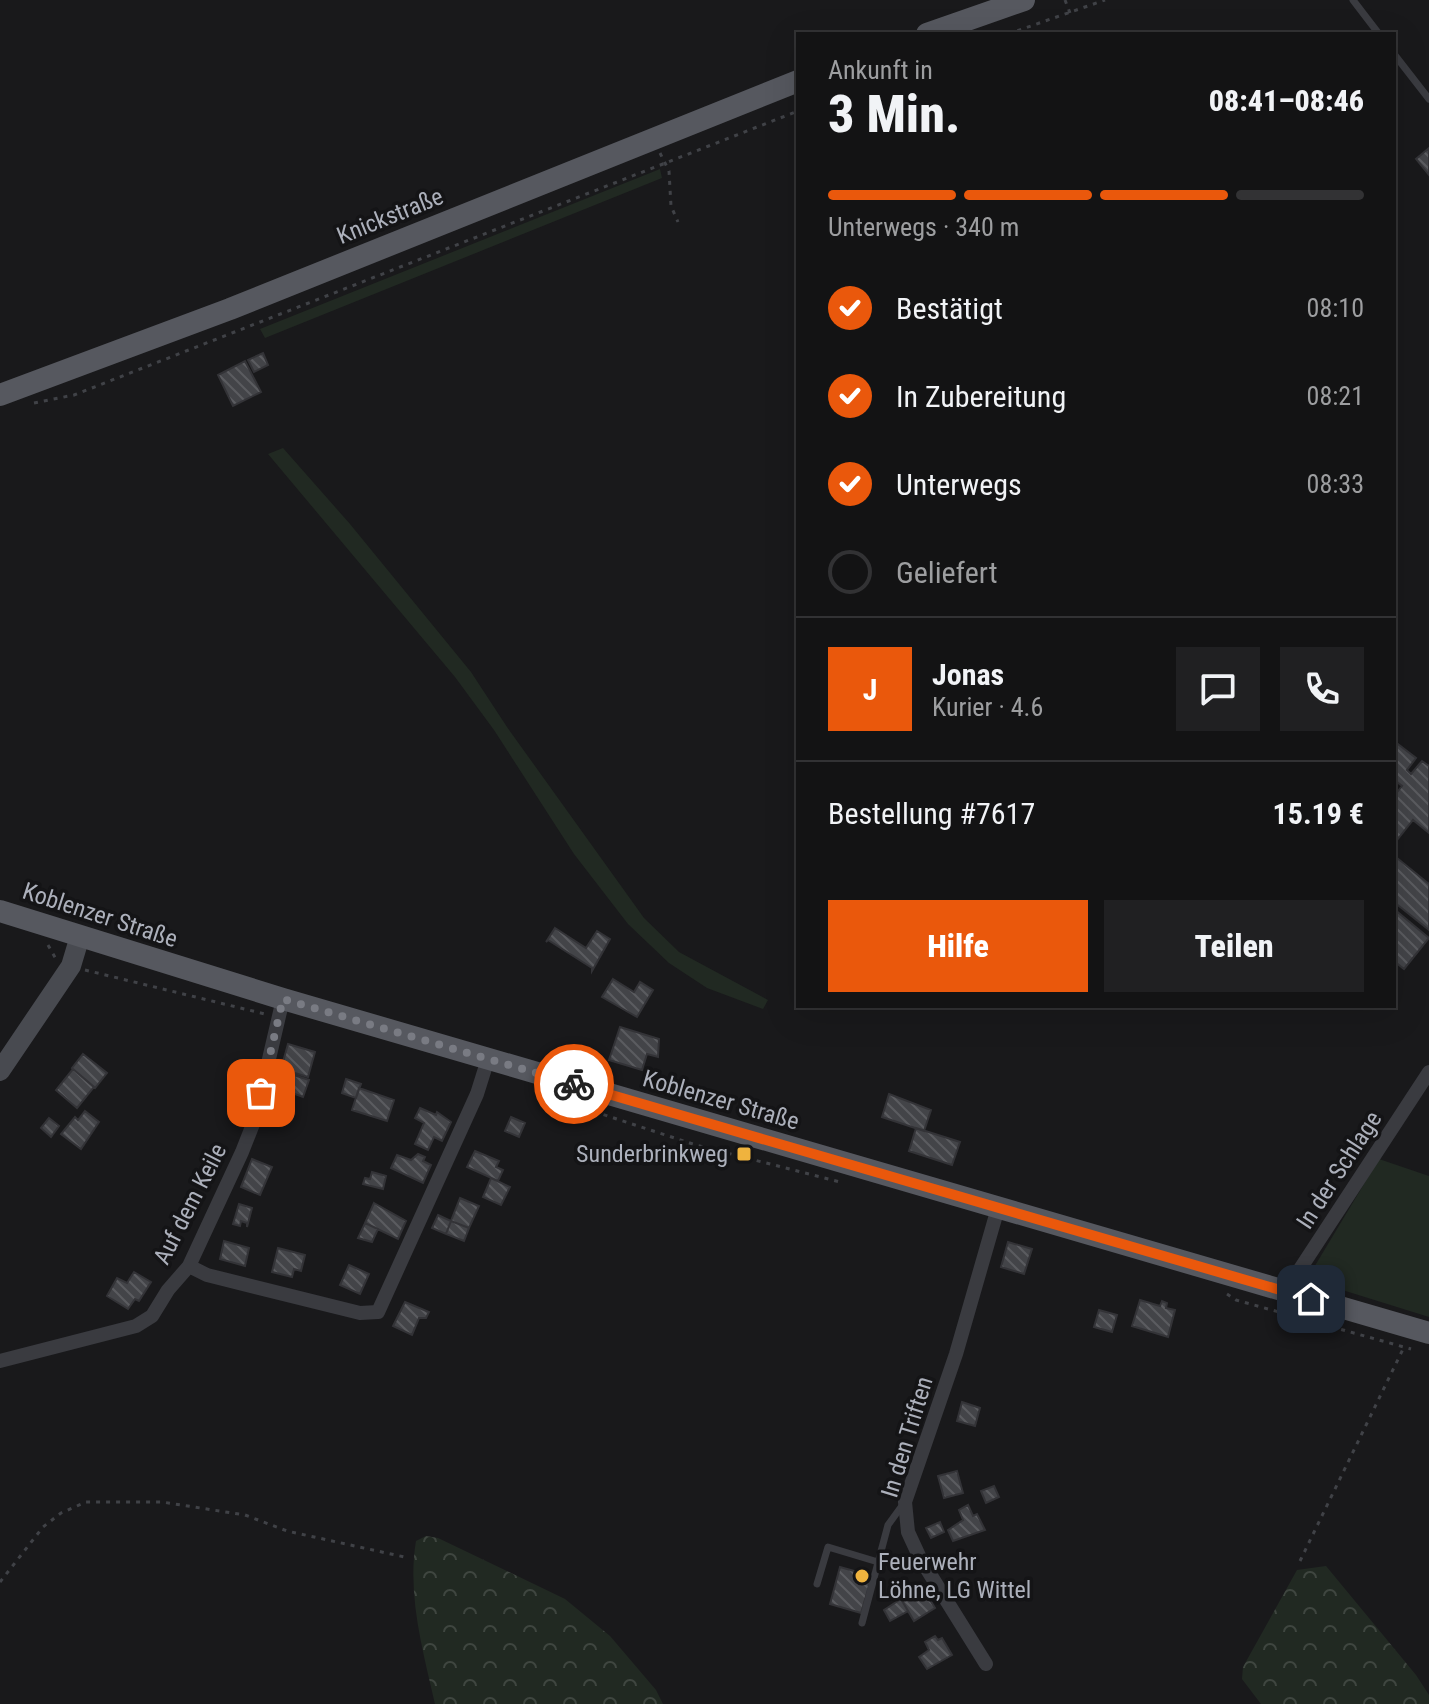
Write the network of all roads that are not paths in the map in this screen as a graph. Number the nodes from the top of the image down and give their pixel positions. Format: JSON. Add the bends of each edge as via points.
{"nodes":[{"id":1,"x":1024,"y":0,"type":"edge"},
{"id":2,"x":1353,"y":0,"type":"edge"},
{"id":3,"x":933,"y":32,"type":"edge"},
{"id":4,"x":1377,"y":32,"type":"edge"},
{"id":5,"x":1396,"y":57,"type":"edge"},
{"id":6,"x":796,"y":82,"type":"edge"},
{"id":7,"x":1429,"y":99,"type":"edge"},
{"id":8,"x":0,"y":395,"type":"edge"},
{"id":9,"x":0,"y":911,"type":"edge"},
{"id":10,"x":80,"y":936,"type":"junction"},
{"id":11,"x":281,"y":1008,"type":"junction"},
{"id":12,"x":488,"y":1059,"type":"junction"},
{"id":13,"x":0,"y":1071,"type":"edge"},
{"id":14,"x":1429,"y":1072,"type":"edge"},
{"id":15,"x":998,"y":1208,"type":"junction"},
{"id":16,"x":189,"y":1266,"type":"junction"},
{"id":17,"x":1285,"y":1292,"type":"junction"},
{"id":18,"x":1420,"y":1331,"type":"edge"},
{"id":19,"x":0,"y":1361,"type":"edge"},
{"id":20,"x":905,"y":1502,"type":"junction"},
{"id":21,"x":878,"y":1562,"type":"junction"},
{"id":22,"x":817,"y":1584,"type":"dead end"},
{"id":23,"x":862,"y":1623,"type":"dead end"},
{"id":24,"x":986,"y":1664,"type":"dead end"}],
"edges":[{"from":1,"to":3,"type":"main road"},
{"from":2,"to":4,"type":"lane"},
{"from":5,"to":7,"type":"lane"},
{"from":6,"to":8,"type":"main road","name":"Knickstraße","via":[[230,309]]},
{"from":9,"to":10,"type":"main road","name":"Koblenzer Straße"},
{"from":10,"to":11,"type":"main road","name":"Koblenzer Straße"},
{"from":10,"to":13,"type":"main road","via":[[71,966]]},
{"from":11,"to":12,"type":"main road","name":"Koblenzer Straße"},
{"from":11,"to":16,"type":"street","name":"Auf dem Keile","via":[[255,1119]]},
{"from":12,"to":15,"type":"main road","name":"Koblenzer Straße"},
{"from":12,"to":16,"type":"street","via":[[378,1312],[344,1309]]},
{"from":14,"to":17,"type":"street","name":"In der Schlage"},
{"from":15,"to":17,"type":"main road","name":"Koblenzer Straße"},
{"from":15,"to":20,"type":"street","name":"In den Triften"},
{"from":16,"to":19,"type":"street","name":"Auf dem Keile","via":[[144,1323]]},
{"from":17,"to":18,"type":"main road","name":"Koblenzer Straße"},
{"from":20,"to":21,"type":"lane","via":[[888,1525]]},
{"from":20,"to":24,"type":"street","name":"In den Triften","via":[[908,1532],[920,1558]]},
{"from":21,"to":22,"type":"lane","via":[[828,1547]]},
{"from":21,"to":23,"type":"lane"}]}
